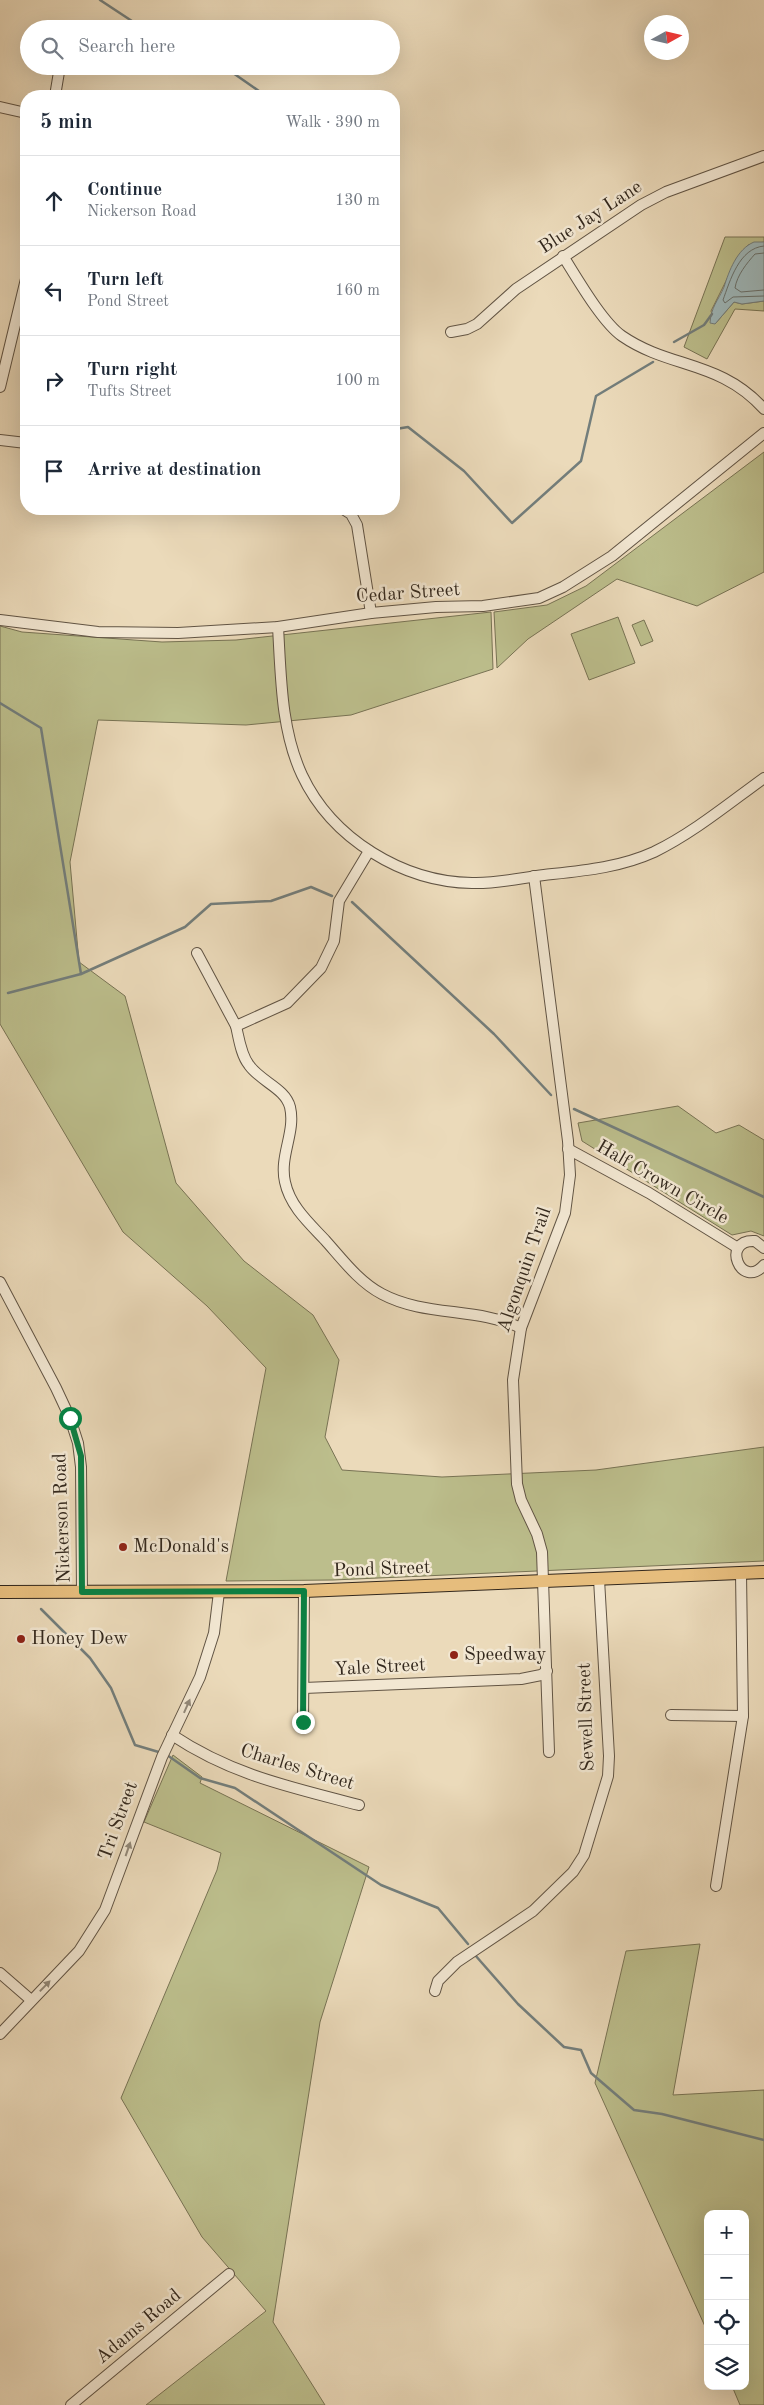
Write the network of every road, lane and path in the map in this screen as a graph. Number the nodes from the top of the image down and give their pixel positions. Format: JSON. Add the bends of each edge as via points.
{"nodes":[{"id":1,"x":58,"y":75,"type":"edge"},
{"id":2,"x":56,"y":90,"type":"edge"},
{"id":3,"x":0,"y":107,"type":"edge"},
{"id":4,"x":20,"y":112,"type":"edge"},
{"id":5,"x":764,"y":156,"type":"edge"},
{"id":6,"x":562,"y":256,"type":"junction"},
{"id":7,"x":20,"y":304,"type":"edge"},
{"id":8,"x":451,"y":332,"type":"dead end"},
{"id":9,"x":0,"y":387,"type":"edge"},
{"id":10,"x":764,"y":409,"type":"edge"},
{"id":11,"x":764,"y":433,"type":"edge"},
{"id":12,"x":0,"y":440,"type":"edge"},
{"id":13,"x":20,"y":442,"type":"edge"},
{"id":14,"x":351,"y":515,"type":"edge"},
{"id":15,"x":371,"y":613,"type":"junction"},
{"id":16,"x":0,"y":620,"type":"edge"},
{"id":17,"x":278,"y":627,"type":"junction"},
{"id":18,"x":764,"y":778,"type":"edge"},
{"id":19,"x":369,"y":851,"type":"junction"},
{"id":20,"x":534,"y":876,"type":"junction"},
{"id":21,"x":197,"y":954,"type":"dead end"},
{"id":22,"x":236,"y":1026,"type":"junction"},
{"id":23,"x":568,"y":1149,"type":"junction"},
{"id":24,"x":738,"y":1248,"type":"junction"},
{"id":25,"x":764,"y":1248,"type":"edge"},
{"id":26,"x":764,"y":1265,"type":"edge"},
{"id":27,"x":0,"y":1282,"type":"edge"},
{"id":28,"x":521,"y":1328,"type":"junction"},
{"id":29,"x":764,"y":1572,"type":"edge"},
{"id":30,"x":741,"y":1573,"type":"junction"},
{"id":31,"x":599,"y":1580,"type":"junction"},
{"id":32,"x":544,"y":1582,"type":"junction"},
{"id":33,"x":304,"y":1591,"type":"junction"},
{"id":34,"x":0,"y":1592,"type":"edge"},
{"id":35,"x":82,"y":1592,"type":"junction"},
{"id":36,"x":219,"y":1592,"type":"junction"},
{"id":37,"x":547,"y":1671,"type":"junction"},
{"id":38,"x":304,"y":1688,"type":"junction"},
{"id":39,"x":671,"y":1715,"type":"dead end"},
{"id":40,"x":743,"y":1716,"type":"junction"},
{"id":41,"x":303,"y":1722,"type":"dead end"},
{"id":42,"x":172,"y":1735,"type":"junction"},
{"id":43,"x":549,"y":1752,"type":"dead end"},
{"id":44,"x":359,"y":1805,"type":"dead end"},
{"id":45,"x":716,"y":1886,"type":"dead end"},
{"id":46,"x":0,"y":1973,"type":"edge"},
{"id":47,"x":435,"y":1991,"type":"dead end"},
{"id":48,"x":31,"y":2000,"type":"junction"},
{"id":49,"x":0,"y":2034,"type":"edge"},
{"id":50,"x":229,"y":2274,"type":"dead end"},
{"id":51,"x":71,"y":2405,"type":"edge"}],
"edges":[{"from":1,"to":2,"type":"street"},
{"from":3,"to":4,"type":"street"},
{"from":5,"to":6,"type":"street","name":"Blue Jay Lane","via":[[666,192]]},
{"from":6,"to":8,"type":"street","name":"Blue Jay Lane","via":[[516,289],[477,324]]},
{"from":6,"to":10,"type":"street","via":[[621,336],[731,381],[748,392]]},
{"from":7,"to":9,"type":"street"},
{"from":11,"to":15,"type":"street","name":"Cedar Street","via":[[612,556],[551,594],[522,602]]},
{"from":12,"to":13,"type":"street"},
{"from":14,"to":15,"type":"street","via":[[357,525]]},
{"from":15,"to":17,"type":"street","name":"Cedar Street"},
{"from":16,"to":17,"type":"street","name":"Cedar Street","via":[[98,632],[178,633]]},
{"from":17,"to":19,"type":"street","via":[[287,728],[296,761],[323,809]]},
{"from":18,"to":20,"type":"street","via":[[694,829],[653,852],[614,865]]},
{"from":19,"to":20,"type":"street","via":[[407,871],[430,878],[472,884]]},
{"from":19,"to":22,"type":"street","via":[[339,901],[334,942],[321,968],[287,1003]]},
{"from":20,"to":23,"type":"street","name":"Algonquin Trail"},
{"from":21,"to":22,"type":"street"},
{"from":22,"to":28,"type":"street","via":[[248,1064],[262,1080],[282,1092],[290,1108],[283,1171],[289,1194],[301,1215],[358,1276],[381,1294],[409,1305],[500,1319]]},
{"from":23,"to":24,"type":"street","name":"Half Crown Circle","via":[[649,1193]]},
{"from":23,"to":28,"type":"street","name":"Algonquin Trail","via":[[570,1175],[565,1212]]},
{"from":24,"to":25,"type":"street","name":"Half Crown Circle","via":[[750,1241]]},
{"from":24,"to":26,"type":"street","name":"Half Crown Circle","via":[[736,1257],[741,1268],[754,1272]]},
{"from":27,"to":35,"type":"street","name":"Nickerson Road","via":[[56,1388],[78,1443]]},
{"from":28,"to":32,"type":"street","name":"Algonquin Trail","via":[[512,1397],[517,1484],[542,1552]]},
{"from":29,"to":30,"type":"main road","name":"Pond Street"},
{"from":30,"to":31,"type":"main road","name":"Pond Street"},
{"from":30,"to":40,"type":"street"},
{"from":31,"to":32,"type":"main road","name":"Pond Street"},
{"from":31,"to":47,"type":"street","name":"Sewell Street","via":[[608,1769],[584,1855],[573,1872],[533,1911],[457,1962],[438,1980]]},
{"from":32,"to":33,"type":"main road","name":"Pond Street"},
{"from":32,"to":37,"type":"street","name":"Algonquin Trail"},
{"from":33,"to":36,"type":"main road","name":"Pond Street"},
{"from":33,"to":38,"type":"street"},
{"from":34,"to":35,"type":"main road","name":"Pond Street"},
{"from":35,"to":36,"type":"main road","name":"Pond Street"},
{"from":42,"to":36,"type":"street","name":"Tri Street","one_way":true,"via":[[210,1649]]},
{"from":37,"to":38,"type":"street","name":"Yale Street","via":[[520,1679]]},
{"from":37,"to":43,"type":"street","name":"Algonquin Trail"},
{"from":38,"to":41,"type":"street"},
{"from":39,"to":40,"type":"street"},
{"from":40,"to":45,"type":"street"},
{"from":42,"to":44,"type":"street","name":"Charles Street","via":[[199,1753],[249,1776]]},
{"from":48,"to":42,"type":"street","name":"Tri Street","one_way":true,"via":[[79,1950],[98,1923]]},
{"from":46,"to":48,"type":"street"},
{"from":48,"to":49,"type":"street","name":"Tri Street"},
{"from":50,"to":51,"type":"street","name":"Adams Road"}]}
